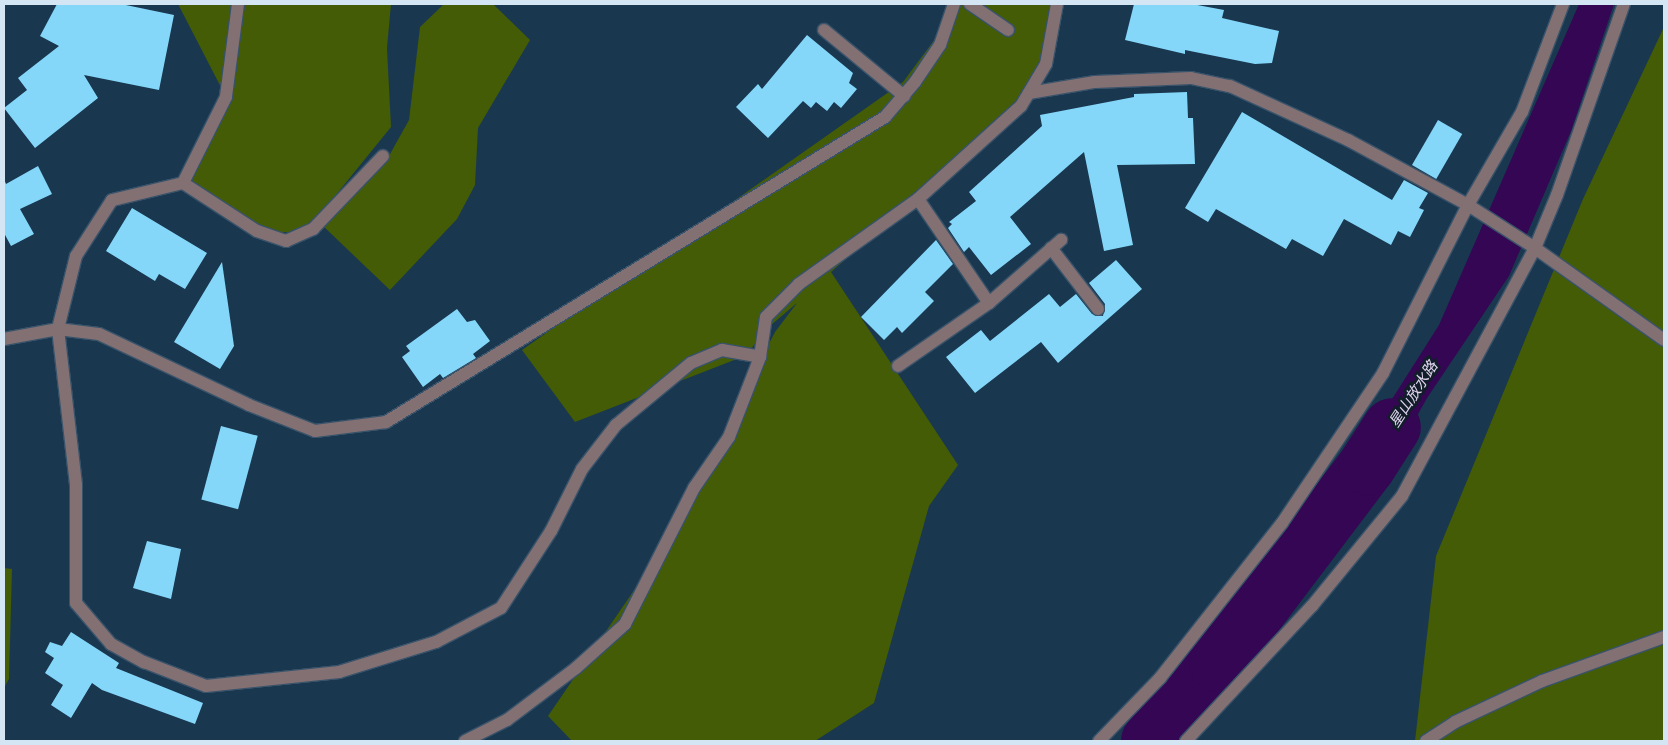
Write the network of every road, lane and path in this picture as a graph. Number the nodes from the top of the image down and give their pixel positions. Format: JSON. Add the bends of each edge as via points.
{"nodes":[{"id":1,"x":238,"y":4,"type":"edge"},
{"id":2,"x":954,"y":4,"type":"edge"},
{"id":3,"x":970,"y":4,"type":"edge"},
{"id":4,"x":1057,"y":4,"type":"edge"},
{"id":5,"x":1563,"y":4,"type":"edge"},
{"id":6,"x":1624,"y":4,"type":"edge"},
{"id":7,"x":824,"y":30,"type":"dead end"},
{"id":8,"x":1008,"y":30,"type":"dead end"},
{"id":9,"x":1029,"y":93,"type":"junction"},
{"id":10,"x":904,"y":96,"type":"junction"},
{"id":11,"x":383,"y":156,"type":"dead end"},
{"id":12,"x":183,"y":182,"type":"junction"},
{"id":13,"x":918,"y":199,"type":"junction"},
{"id":14,"x":1468,"y":206,"type":"junction"},
{"id":15,"x":1535,"y":248,"type":"junction"},
{"id":16,"x":989,"y":302,"type":"junction"},
{"id":17,"x":1098,"y":309,"type":"dead end"},
{"id":18,"x":58,"y":329,"type":"junction"},
{"id":19,"x":4,"y":339,"type":"edge"},
{"id":20,"x":1664,"y":340,"type":"edge"},
{"id":21,"x":760,"y":357,"type":"junction"},
{"id":22,"x":898,"y":366,"type":"dead end"},
{"id":23,"x":1664,"y":637,"type":"edge"},
{"id":24,"x":465,"y":741,"type":"edge"},
{"id":25,"x":1099,"y":741,"type":"edge"},
{"id":26,"x":1186,"y":741,"type":"edge"},
{"id":27,"x":1426,"y":741,"type":"edge"}],
"edges":[{"from":1,"to":12,"type":"street","via":[[226,97]]},
{"from":2,"to":10,"type":"street","via":[[940,45]]},
{"from":3,"to":8,"type":"street"},
{"from":4,"to":9,"type":"street","via":[[1046,64]]},
{"from":5,"to":14,"type":"street","via":[[1522,112]]},
{"from":6,"to":15,"type":"street","via":[[1557,195]]},
{"from":7,"to":10,"type":"street"},
{"from":9,"to":13,"type":"street","via":[[1021,106]]},
{"from":9,"to":14,"type":"street","via":[[1095,82],[1191,78],[1230,86],[1348,140]]},
{"from":10,"to":18,"type":"street","via":[[885,116],[386,422],[315,431],[249,405],[99,334]]},
{"from":11,"to":12,"type":"street","via":[[313,229],[286,241],[257,231]]},
{"from":12,"to":18,"type":"street","via":[[112,200],[76,256]]},
{"from":13,"to":16,"type":"street"},
{"from":13,"to":21,"type":"street","via":[[798,284],[766,317]]},
{"from":14,"to":15,"type":"street"},
{"from":14,"to":25,"type":"street","via":[[1383,373],[1282,523],[1160,678]]},
{"from":15,"to":20,"type":"street"},
{"from":15,"to":26,"type":"street","via":[[1402,496],[1312,606]]},
{"from":16,"to":17,"type":"street","via":[[1056,244]]},
{"from":16,"to":22,"type":"street"},
{"from":18,"to":19,"type":"street"},
{"from":18,"to":21,"type":"street","via":[[76,485],[76,603],[111,644],[144,662],[206,686],[338,672],[436,642],[500,608],[550,531],[582,469],[616,425],[691,363],[722,350]]},
{"from":21,"to":24,"type":"street","via":[[729,437],[694,488],[625,624],[576,668],[507,720]]},
{"from":23,"to":27,"type":"street","via":[[1542,681],[1455,722]]}]}
